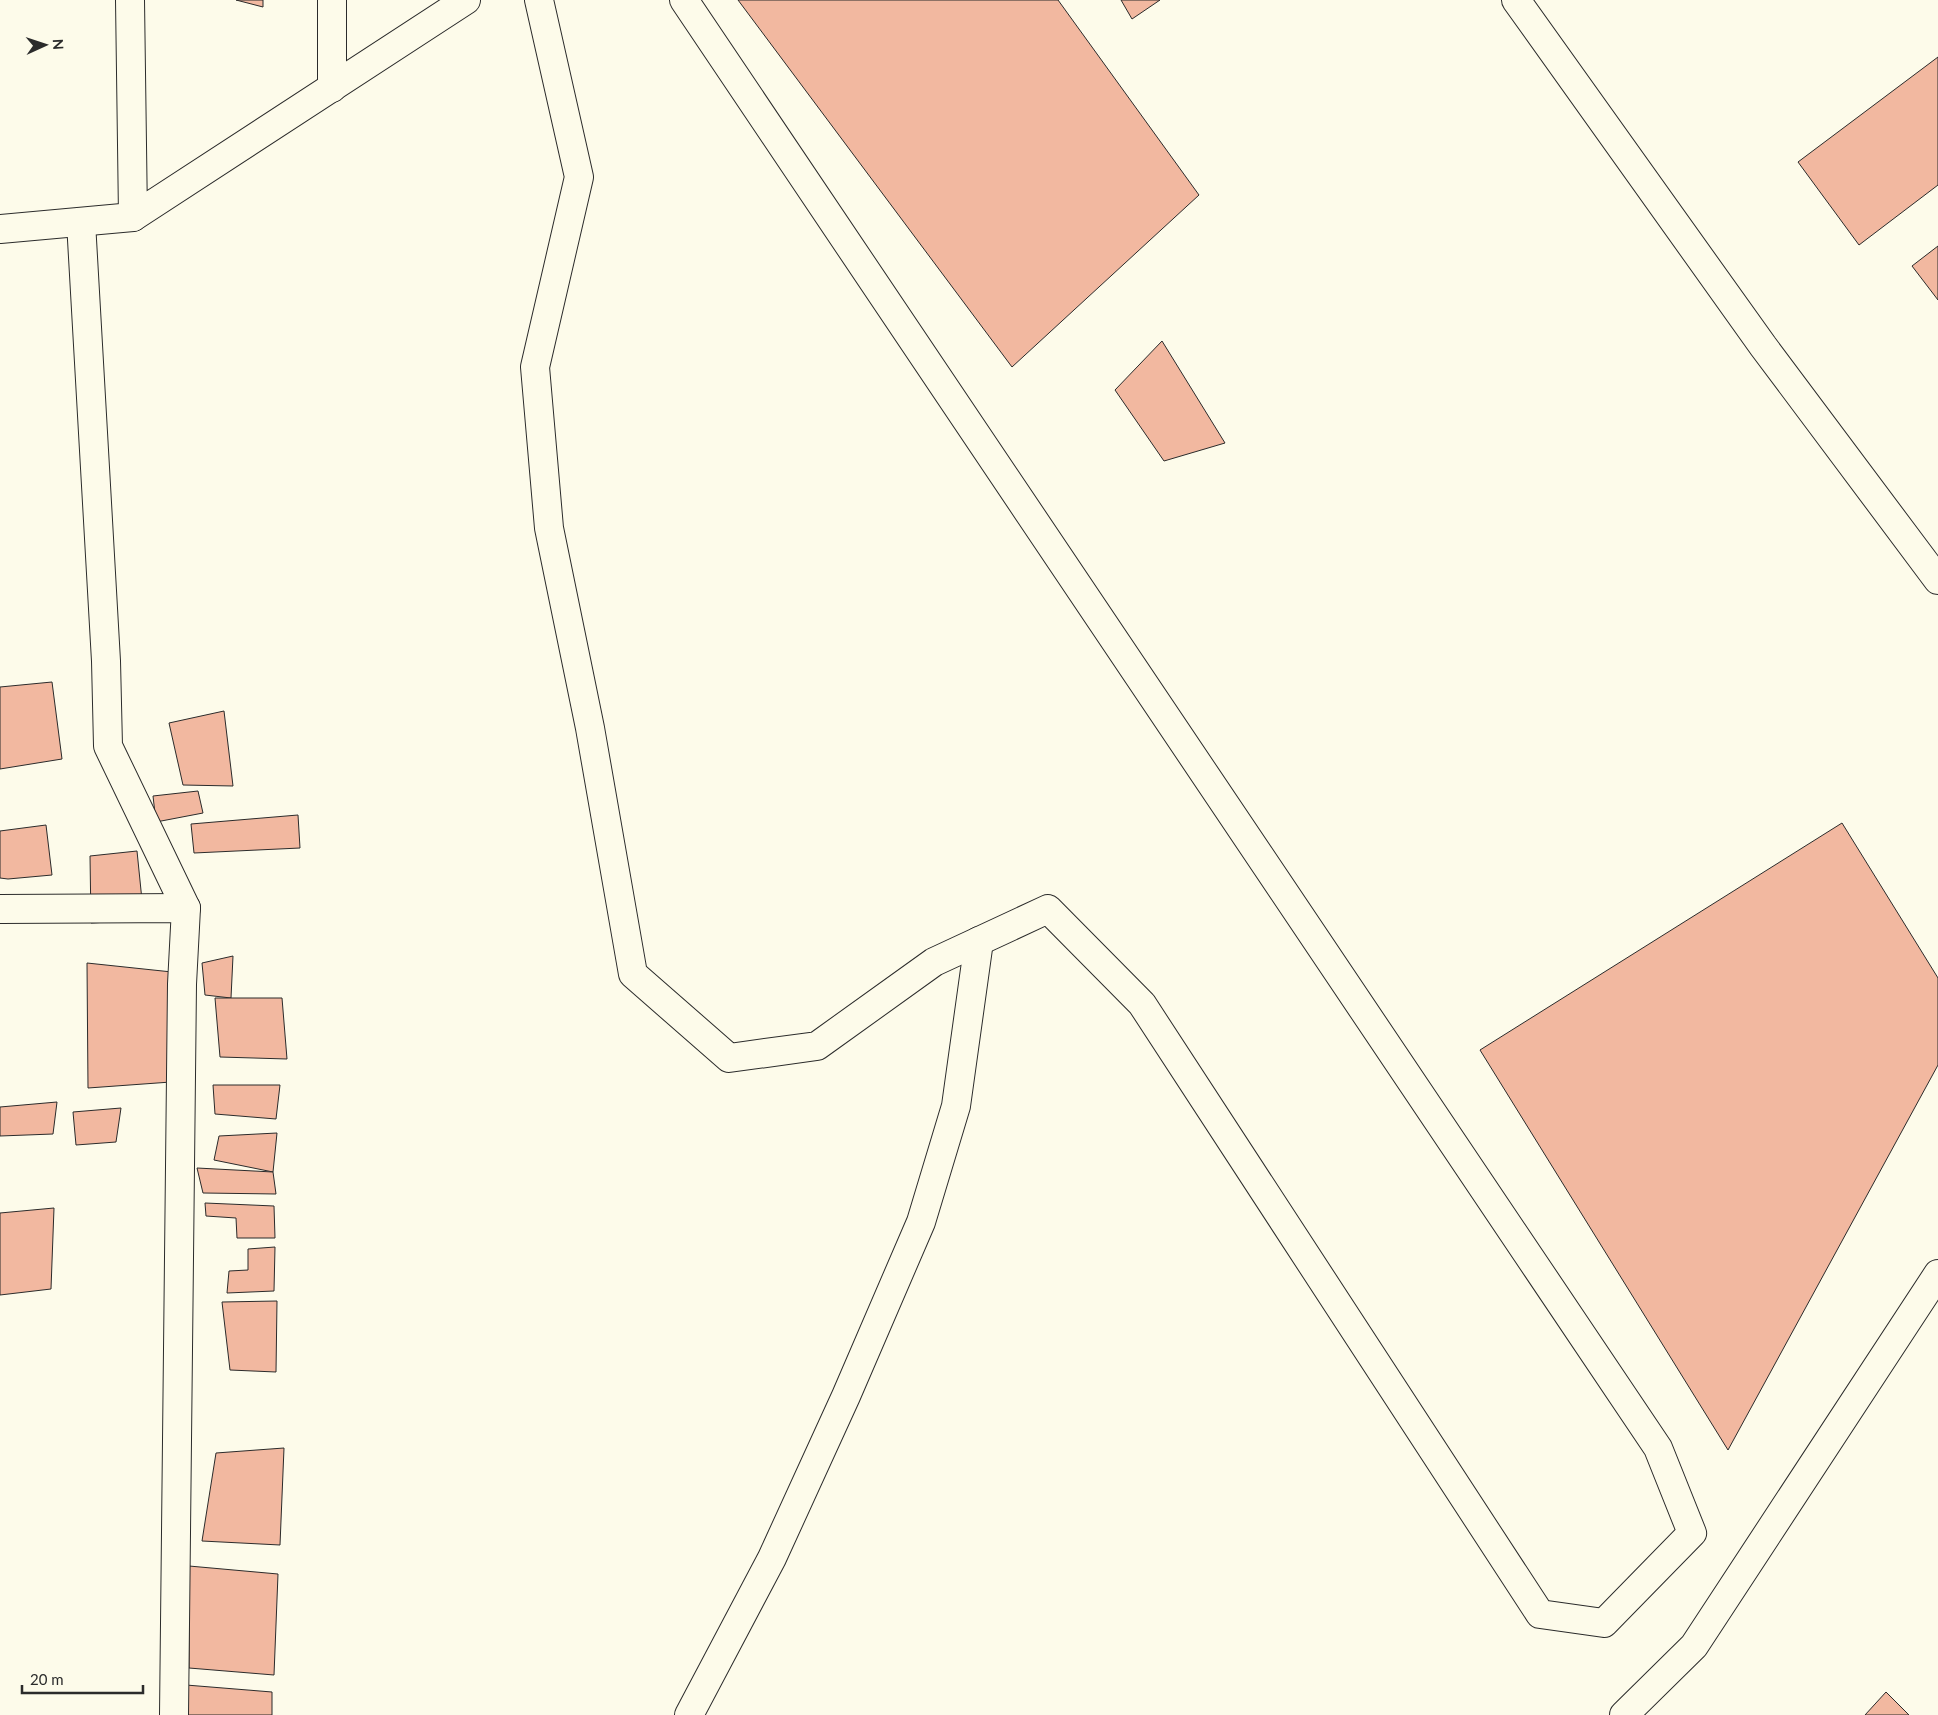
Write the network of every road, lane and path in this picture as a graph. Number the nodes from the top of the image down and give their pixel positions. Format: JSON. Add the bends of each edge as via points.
{"nodes":[{"id":1,"x":130,"y":0,"type":"edge"},
{"id":2,"x":332,"y":0,"type":"edge"},
{"id":3,"x":466,"y":0,"type":"edge"},
{"id":4,"x":539,"y":0,"type":"edge"},
{"id":5,"x":684,"y":0,"type":"edge"},
{"id":6,"x":1516,"y":0,"type":"edge"},
{"id":7,"x":332,"y":88,"type":"junction"},
{"id":8,"x":134,"y":217,"type":"junction"},
{"id":9,"x":81,"y":222,"type":"junction"},
{"id":10,"x":0,"y":229,"type":"edge"},
{"id":11,"x":1938,"y":580,"type":"edge"},
{"id":12,"x":186,"y":908,"type":"junction"},
{"id":13,"x":0,"y":909,"type":"edge"},
{"id":14,"x":980,"y":941,"type":"junction"},
{"id":15,"x":1938,"y":1274,"type":"edge"},
{"id":16,"x":174,"y":1715,"type":"edge"},
{"id":17,"x":689,"y":1715,"type":"edge"},
{"id":18,"x":1624,"y":1715,"type":"edge"}],
"edges":[{"from":1,"to":8,"type":"street"},
{"from":2,"to":7,"type":"street"},
{"from":3,"to":7,"type":"street"},
{"from":4,"to":14,"type":"street","via":[[579,177],[535,367],[549,528],[590,728],[633,974],[729,1058],[817,1046],[934,962]]},
{"from":5,"to":14,"type":"street","via":[[1658,1448],[1692,1533],[1604,1623],[1540,1614],[1142,1004],[1048,909]]},
{"from":6,"to":11,"type":"street","via":[[1763,346]]},
{"from":7,"to":8,"type":"street"},
{"from":8,"to":9,"type":"street"},
{"from":9,"to":10,"type":"street"},
{"from":9,"to":12,"type":"street","via":[[108,746]]},
{"from":12,"to":13,"type":"street"},
{"from":12,"to":16,"type":"street","via":[[182,984]]},
{"from":14,"to":17,"type":"street","via":[[956,1106],[921,1222],[772,1558]]},
{"from":15,"to":18,"type":"street","via":[[1694,1646]]}]}
